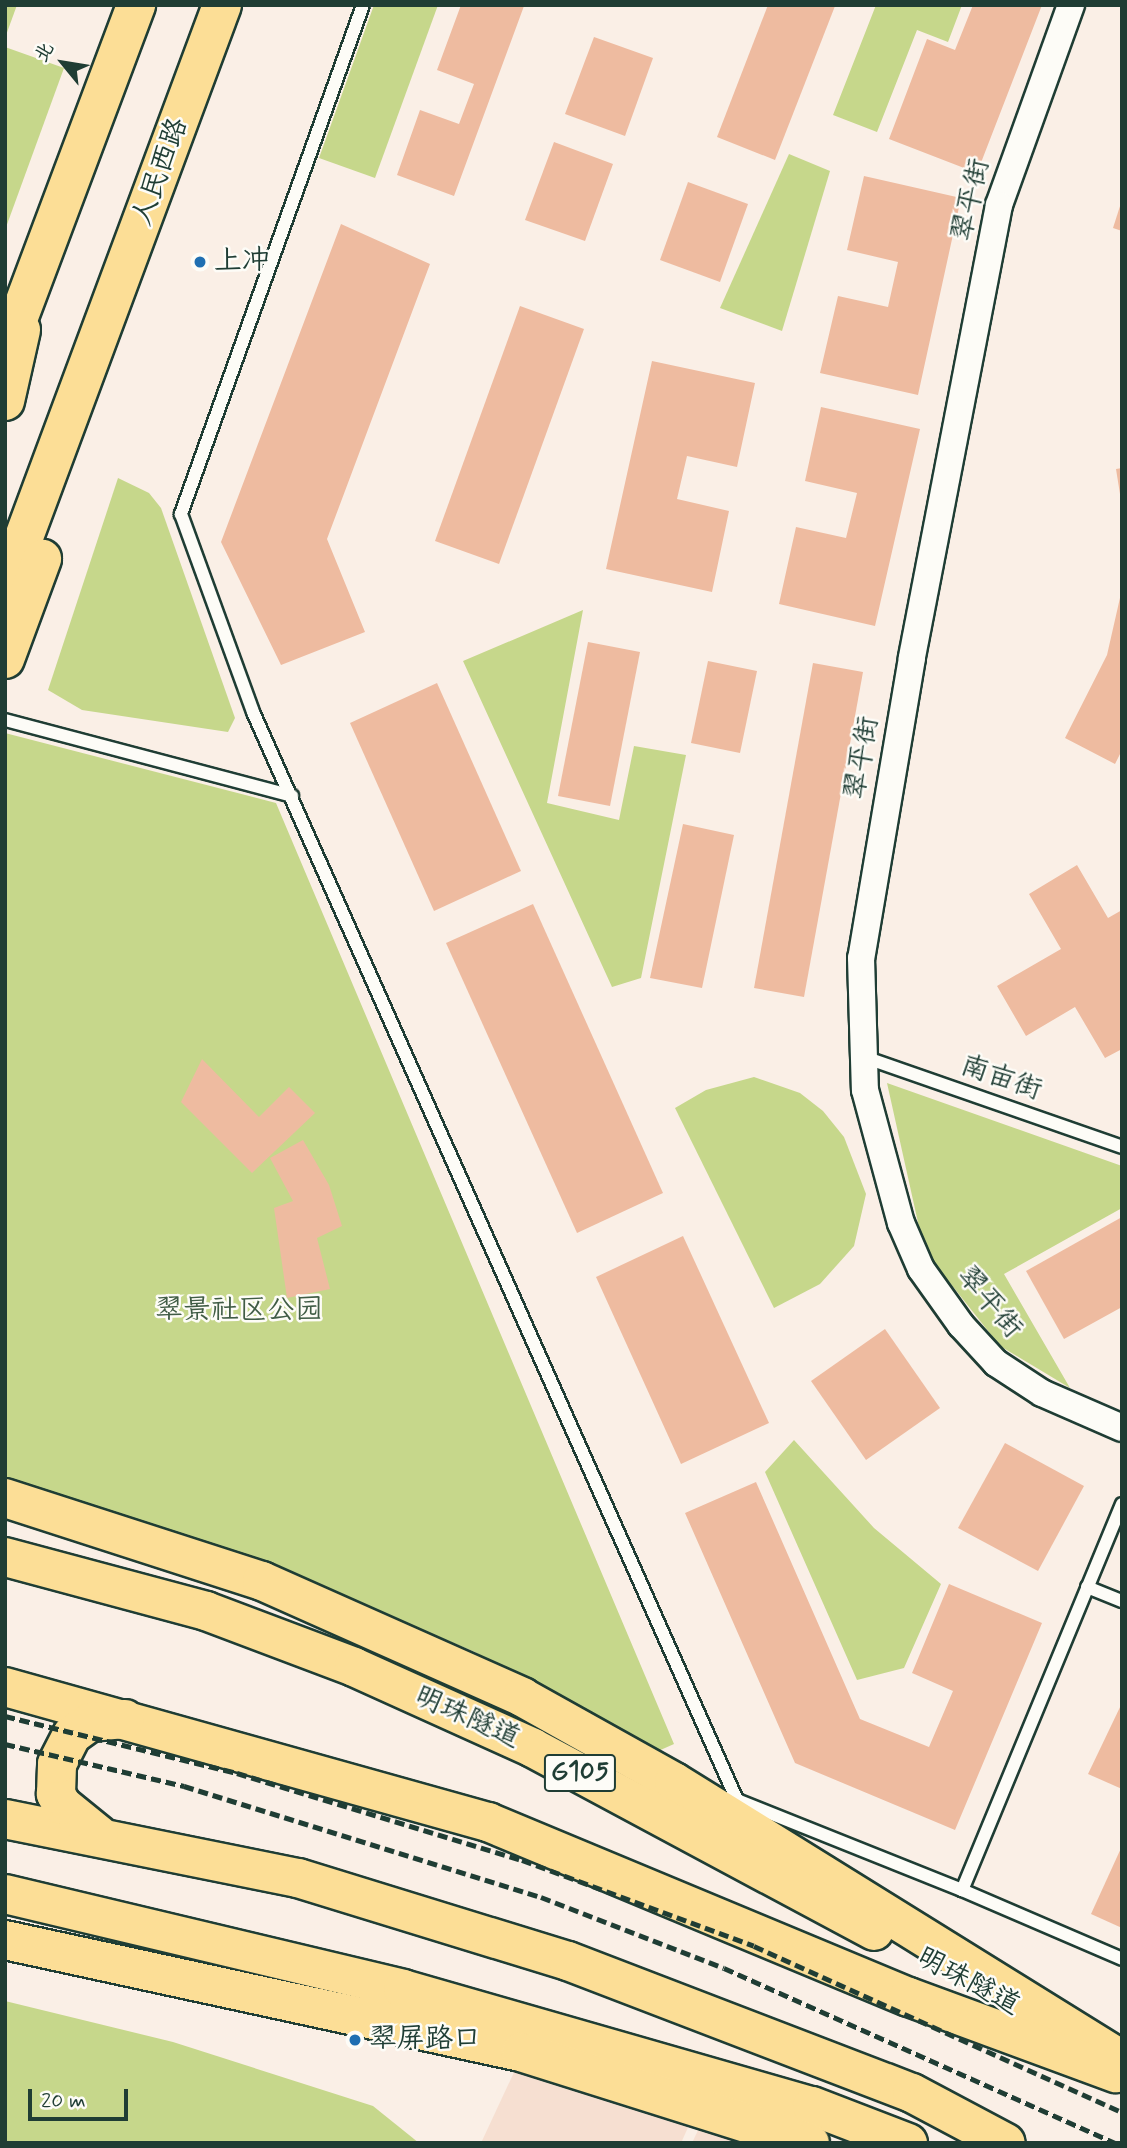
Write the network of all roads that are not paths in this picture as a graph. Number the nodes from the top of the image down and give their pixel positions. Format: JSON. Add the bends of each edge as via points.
{"nodes":[{"id":1,"x":136,"y":5,"type":"edge"},
{"id":2,"x":222,"y":5,"type":"edge"},
{"id":3,"x":363,"y":5,"type":"edge"},
{"id":4,"x":1071,"y":5,"type":"edge"},
{"id":5,"x":25,"y":311,"type":"junction"},
{"id":6,"x":100,"y":339,"type":"junction"},
{"id":7,"x":5,"y":354,"type":"edge"},
{"id":8,"x":5,"y":401,"type":"edge"},
{"id":9,"x":5,"y":588,"type":"edge"},
{"id":10,"x":5,"y":659,"type":"edge"},
{"id":11,"x":5,"y":720,"type":"edge"},
{"id":12,"x":292,"y":796,"type":"junction"},
{"id":13,"x":864,"y":1057,"type":"junction"},
{"id":14,"x":1122,"y":1147,"type":"edge"},
{"id":15,"x":1122,"y":1428,"type":"edge"},
{"id":16,"x":5,"y":1498,"type":"edge"},
{"id":17,"x":1122,"y":1504,"type":"edge"},
{"id":18,"x":5,"y":1557,"type":"edge"},
{"id":19,"x":1087,"y":1587,"type":"junction"},
{"id":20,"x":1122,"y":1601,"type":"edge"},
{"id":21,"x":5,"y":1687,"type":"edge"},
{"id":22,"x":131,"y":1719,"type":"junction"},
{"id":23,"x":5,"y":1819,"type":"edge"},
{"id":24,"x":104,"y":1838,"type":"junction"},
{"id":25,"x":962,"y":1890,"type":"junction"},
{"id":26,"x":5,"y":1894,"type":"edge"},
{"id":27,"x":5,"y":1940,"type":"edge"},
{"id":28,"x":1122,"y":1959,"type":"edge"},
{"id":29,"x":1122,"y":2060,"type":"edge"},
{"id":30,"x":1122,"y":2066,"type":"edge"},
{"id":31,"x":1122,"y":2075,"type":"edge"},
{"id":32,"x":810,"y":2143,"type":"edge"},
{"id":33,"x":908,"y":2143,"type":"edge"},
{"id":34,"x":1006,"y":2143,"type":"edge"}],
"edges":[{"from":1,"to":5,"type":"main road"},
{"from":2,"to":6,"type":"main road","name":"人民西路"},
{"from":3,"to":12,"type":"lane","via":[[181,514],[253,712]]},
{"from":4,"to":13,"type":"street","name":"翠平街","via":[[999,205],[861,958]]},
{"from":5,"to":7,"type":"main road"},
{"from":5,"to":8,"type":"main road"},
{"from":6,"to":9,"type":"main road","name":"人民西路"},
{"from":6,"to":10,"type":"main road","name":"人民西路","via":[[47,543]]},
{"from":11,"to":12,"type":"lane"},
{"from":12,"to":25,"type":"lane","via":[[737,1800]]},
{"from":13,"to":14,"type":"lane","name":"南亩街"},
{"from":13,"to":15,"type":"street","name":"翠平街","via":[[872,1117],[901,1223],[921,1269],[996,1363],[1042,1393]]},
{"from":16,"to":29,"type":"main road","via":[[262,1581],[522,1696],[674,1782]]},
{"from":17,"to":19,"type":"lane"},
{"from":18,"to":30,"type":"main road","name":"明珠隧道","number":"G105","via":[[206,1611],[354,1667],[509,1737]]},
{"from":19,"to":20,"type":"lane"},
{"from":19,"to":25,"type":"lane"},
{"from":21,"to":22,"type":"main road"},
{"from":22,"to":24,"type":"main road","via":[[90,1722],[72,1735],[57,1764],[56,1794],[62,1805]]},
{"from":22,"to":31,"type":"main road","via":[[488,1822],[909,1997]]},
{"from":23,"to":24,"type":"main road"},
{"from":24,"to":34,"type":"main road","via":[[298,1878],[568,1961],[912,2093]]},
{"from":25,"to":28,"type":"lane"},
{"from":26,"to":33,"type":"main road","via":[[403,1989],[812,2106]]},
{"from":27,"to":32,"type":"main road","via":[[521,2052]]}]}
